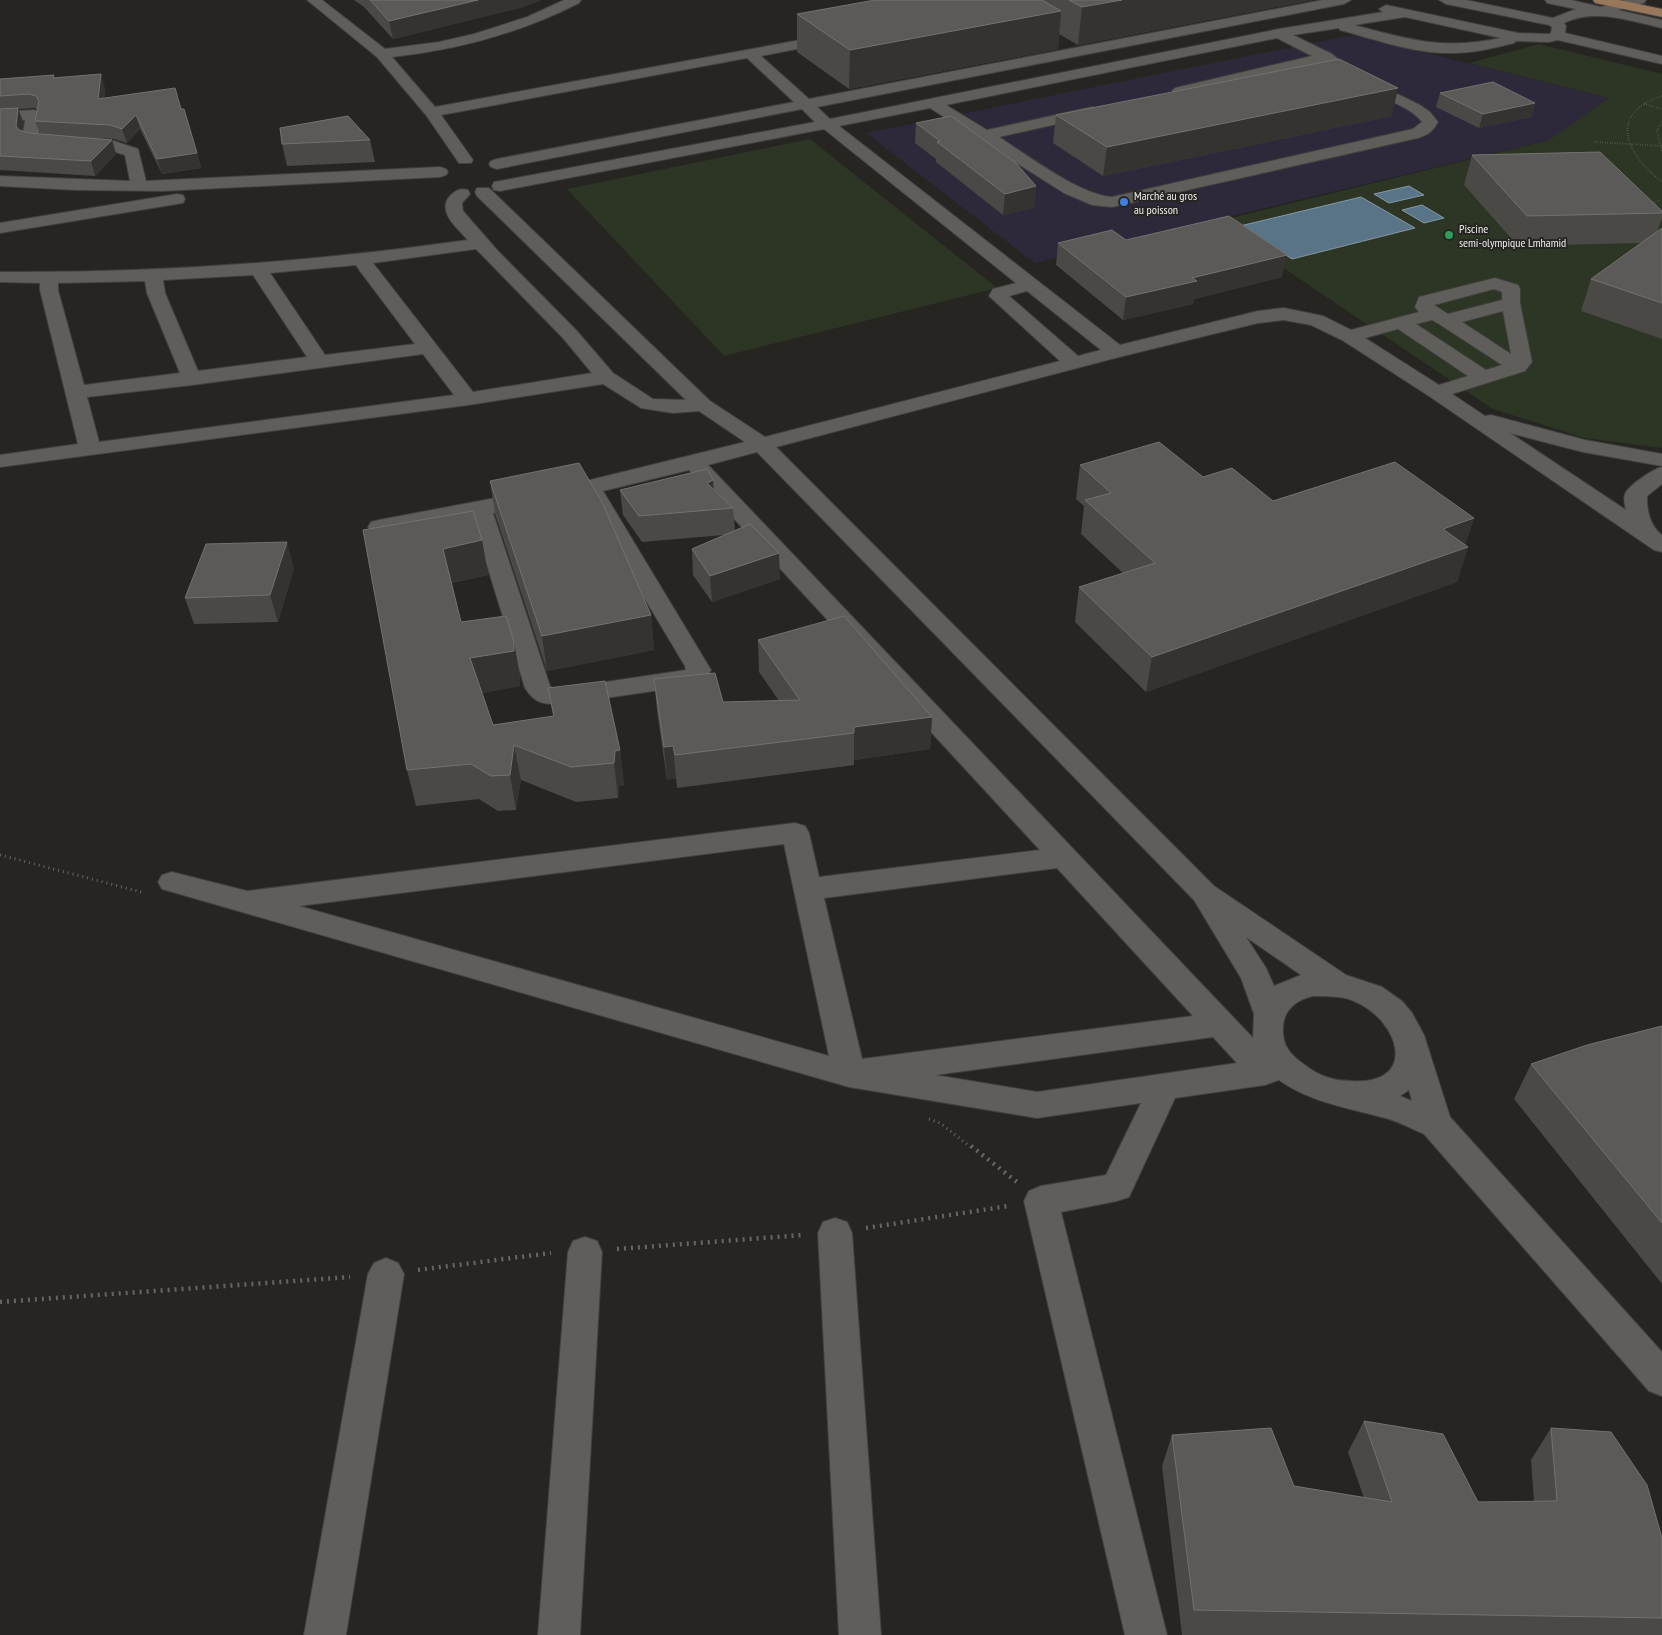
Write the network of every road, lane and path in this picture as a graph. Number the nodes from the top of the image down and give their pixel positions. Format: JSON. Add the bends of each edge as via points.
{"nodes":[{"id":1,"x":314,"y":0,"type":"edge"},
{"id":2,"x":574,"y":0,"type":"edge"},
{"id":3,"x":1344,"y":0,"type":"edge"},
{"id":4,"x":1446,"y":0,"type":"edge"},
{"id":5,"x":1552,"y":0,"type":"edge"},
{"id":6,"x":1639,"y":0,"type":"edge"},
{"id":7,"x":1646,"y":0,"type":"edge"},
{"id":8,"x":1360,"y":2,"type":"edge"},
{"id":9,"x":1662,"y":3,"type":"edge"},
{"id":10,"x":1599,"y":4,"type":"edge"},
{"id":11,"x":1624,"y":5,"type":"junction"},
{"id":12,"x":1577,"y":10,"type":"junction"},
{"id":13,"x":1405,"y":13,"type":"junction"},
{"id":14,"x":1662,"y":14,"type":"edge"},
{"id":15,"x":1331,"y":23,"type":"junction"},
{"id":16,"x":1662,"y":24,"type":"edge"},
{"id":17,"x":1556,"y":29,"type":"junction"},
{"id":18,"x":1279,"y":33,"type":"junction"},
{"id":19,"x":846,"y":35,"type":"edge"},
{"id":20,"x":1518,"y":37,"type":"junction"},
{"id":21,"x":1057,"y":41,"type":"dead end"},
{"id":22,"x":1074,"y":51,"type":"junction"},
{"id":23,"x":382,"y":54,"type":"junction"},
{"id":24,"x":751,"y":54,"type":"junction"},
{"id":25,"x":1328,"y":58,"type":"junction"},
{"id":26,"x":1662,"y":60,"type":"edge"},
{"id":27,"x":1165,"y":95,"type":"edge"},
{"id":28,"x":1662,"y":96,"type":"edge"},
{"id":29,"x":806,"y":103,"type":"junction"},
{"id":30,"x":933,"y":103,"type":"junction"},
{"id":31,"x":1643,"y":104,"type":"junction"},
{"id":32,"x":1108,"y":108,"type":"edge"},
{"id":33,"x":1662,"y":109,"type":"edge"},
{"id":34,"x":431,"y":112,"type":"junction"},
{"id":35,"x":0,"y":117,"type":"edge"},
{"id":36,"x":1662,"y":122,"type":"edge"},
{"id":37,"x":828,"y":124,"type":"junction"},
{"id":38,"x":984,"y":136,"type":"junction"},
{"id":39,"x":1595,"y":142,"type":"dead end"},
{"id":40,"x":1629,"y":144,"type":"junction"},
{"id":41,"x":1661,"y":146,"type":"edge"},
{"id":42,"x":1662,"y":151,"type":"edge"},
{"id":43,"x":465,"y":160,"type":"junction"},
{"id":44,"x":497,"y":164,"type":"junction"},
{"id":45,"x":440,"y":172,"type":"junction"},
{"id":46,"x":0,"y":181,"type":"edge"},
{"id":47,"x":267,"y":182,"type":"junction"},
{"id":48,"x":1662,"y":182,"type":"edge"},
{"id":49,"x":139,"y":186,"type":"junction"},
{"id":50,"x":491,"y":189,"type":"junction"},
{"id":51,"x":462,"y":194,"type":"junction"},
{"id":52,"x":1662,"y":200,"type":"edge"},
{"id":53,"x":1649,"y":203,"type":"edge"},
{"id":54,"x":0,"y":228,"type":"edge"},
{"id":55,"x":482,"y":243,"type":"junction"},
{"id":56,"x":363,"y":259,"type":"junction"},
{"id":57,"x":260,"y":269,"type":"junction"},
{"id":58,"x":155,"y":275,"type":"junction"},
{"id":59,"x":0,"y":277,"type":"edge"},
{"id":60,"x":49,"y":278,"type":"junction"},
{"id":61,"x":1030,"y":285,"type":"junction"},
{"id":62,"x":1510,"y":303,"type":"junction"},
{"id":63,"x":1440,"y":317,"type":"junction"},
{"id":64,"x":1400,"y":322,"type":"junction"},
{"id":65,"x":1349,"y":336,"type":"junction"},
{"id":66,"x":428,"y":348,"type":"junction"},
{"id":67,"x":1116,"y":352,"type":"junction"},
{"id":68,"x":320,"y":362,"type":"junction"},
{"id":69,"x":1074,"y":363,"type":"junction"},
{"id":70,"x":1518,"y":367,"type":"junction"},
{"id":71,"x":606,"y":377,"type":"junction"},
{"id":72,"x":1483,"y":378,"type":"junction"},
{"id":73,"x":192,"y":379,"type":"junction"},
{"id":74,"x":76,"y":392,"type":"junction"},
{"id":75,"x":1436,"y":392,"type":"junction"},
{"id":76,"x":468,"y":399,"type":"junction"},
{"id":77,"x":703,"y":405,"type":"junction"},
{"id":78,"x":1468,"y":415,"type":"junction"},
{"id":79,"x":761,"y":444,"type":"junction"},
{"id":80,"x":90,"y":448,"type":"junction"},
{"id":81,"x":1662,"y":460,"type":"edge"},
{"id":82,"x":0,"y":461,"type":"edge"},
{"id":83,"x":694,"y":462,"type":"junction"},
{"id":84,"x":1662,"y":473,"type":"edge"},
{"id":85,"x":590,"y":487,"type":"junction"},
{"id":86,"x":481,"y":509,"type":"junction"},
{"id":87,"x":379,"y":527,"type":"edge"},
{"id":88,"x":1654,"y":540,"type":"edge"},
{"id":89,"x":1065,"y":857,"type":"junction"},
{"id":90,"x":172,"y":882,"type":"dead end"},
{"id":91,"x":809,"y":888,"type":"junction"},
{"id":92,"x":1204,"y":893,"type":"junction"},
{"id":93,"x":247,"y":902,"type":"junction"},
{"id":94,"x":1336,"y":984,"type":"junction"},
{"id":95,"x":1269,"y":1013,"type":"junction"},
{"id":96,"x":1221,"y":1024,"type":"junction"},
{"id":97,"x":1412,"y":1050,"type":"junction"},
{"id":98,"x":1274,"y":1069,"type":"junction"},
{"id":99,"x":849,"y":1074,"type":"junction"},
{"id":100,"x":1165,"y":1086,"type":"junction"},
{"id":101,"x":1348,"y":1096,"type":"junction"},
{"id":102,"x":1436,"y":1124,"type":"junction"},
{"id":103,"x":1041,"y":1201,"type":"junction"},
{"id":104,"x":835,"y":1232,"type":"junction"},
{"id":105,"x":585,"y":1252,"type":"junction"},
{"id":106,"x":386,"y":1274,"type":"junction"},
{"id":107,"x":0,"y":1302,"type":"edge"},
{"id":108,"x":1662,"y":1379,"type":"edge"},
{"id":109,"x":325,"y":1635,"type":"edge"},
{"id":110,"x":559,"y":1635,"type":"edge"},
{"id":111,"x":860,"y":1635,"type":"edge"},
{"id":112,"x":1146,"y":1635,"type":"edge"}],
"edges":[{"from":1,"to":23,"type":"street"},
{"from":2,"to":23,"type":"street","via":[[531,20],[482,36],[419,50]]},
{"from":3,"to":22,"type":"street"},
{"from":4,"to":17,"type":"street"},
{"from":5,"to":12,"type":"street"},
{"from":6,"to":11,"type":"street"},
{"from":7,"to":9,"type":"main road"},
{"from":8,"to":13,"type":"street"},
{"from":10,"to":11,"type":"street"},
{"from":10,"to":12,"type":"street"},
{"from":10,"to":16,"type":"street"},
{"from":11,"to":14,"type":"main road"},
{"from":12,"to":17,"type":"street"},
{"from":13,"to":15,"type":"street"},
{"from":13,"to":20,"type":"street"},
{"from":15,"to":18,"type":"street"},
{"from":15,"to":20,"type":"street","via":[[1411,43],[1451,49]]},
{"from":17,"to":20,"type":"street","via":[[1549,38]]},
{"from":17,"to":26,"type":"street"},
{"from":18,"to":25,"type":"street"},
{"from":18,"to":30,"type":"street"},
{"from":19,"to":24,"type":"street"},
{"from":21,"to":22,"type":"street"},
{"from":22,"to":29,"type":"street"},
{"from":23,"to":34,"type":"street"},
{"from":24,"to":29,"type":"street"},
{"from":24,"to":34,"type":"street"},
{"from":25,"to":27,"type":"street"},
{"from":25,"to":38,"type":"street","via":[[1351,76],[1425,115],[1430,122],[1427,128],[1418,133],[1112,202],[1098,201],[1070,189]]},
{"from":28,"to":31,"type":"path"},
{"from":29,"to":37,"type":"street"},
{"from":29,"to":44,"type":"street"},
{"from":30,"to":37,"type":"street"},
{"from":30,"to":38,"type":"street"},
{"from":31,"to":33,"type":"path"},
{"from":31,"to":40,"type":"path","via":[[1628,120],[1626,138]]},
{"from":32,"to":38,"type":"street"},
{"from":34,"to":43,"type":"street"},
{"from":35,"to":49,"type":"street","via":[[34,115],[30,140],[40,143],[114,146],[132,152]]},
{"from":36,"to":41,"type":"path","via":[[1657,131]]},
{"from":37,"to":50,"type":"street"},
{"from":37,"to":61,"type":"street"},
{"from":39,"to":40,"type":"path"},
{"from":40,"to":41,"type":"path"},
{"from":40,"to":48,"type":"path","via":[[1635,158]]},
{"from":41,"to":42,"type":"path"},
{"from":43,"to":44,"type":"street","via":[[488,160]]},
{"from":43,"to":45,"type":"street","via":[[446,164]]},
{"from":44,"to":50,"type":"street","via":[[506,182]]},
{"from":45,"to":47,"type":"street"},
{"from":45,"to":51,"type":"street","via":[[447,188]]},
{"from":46,"to":49,"type":"street"},
{"from":47,"to":49,"type":"street"},
{"from":47,"to":54,"type":"street"},
{"from":50,"to":51,"type":"street"},
{"from":50,"to":77,"type":"street"},
{"from":51,"to":55,"type":"street","via":[[454,202],[454,212]]},
{"from":52,"to":53,"type":"path"},
{"from":55,"to":56,"type":"street"},
{"from":55,"to":71,"type":"street","via":[[501,266],[564,326]]},
{"from":56,"to":57,"type":"street"},
{"from":56,"to":66,"type":"street","via":[[366,268]]},
{"from":57,"to":58,"type":"street"},
{"from":57,"to":68,"type":"street"},
{"from":58,"to":60,"type":"street"},
{"from":58,"to":73,"type":"street","via":[[156,293]]},
{"from":59,"to":60,"type":"street"},
{"from":60,"to":74,"type":"street","via":[[48,290]]},
{"from":61,"to":67,"type":"street"},
{"from":61,"to":69,"type":"street","via":[[998,296]]},
{"from":62,"to":63,"type":"street"},
{"from":62,"to":63,"type":"street","via":[[1512,289],[1495,283],[1426,301],[1424,306]]},
{"from":62,"to":70,"type":"street","via":[[1522,362]]},
{"from":63,"to":64,"type":"street"},
{"from":63,"to":70,"type":"street"},
{"from":64,"to":65,"type":"street"},
{"from":64,"to":72,"type":"street"},
{"from":65,"to":67,"type":"street","via":[[1316,320],[1272,315]]},
{"from":65,"to":75,"type":"street"},
{"from":66,"to":68,"type":"street"},
{"from":66,"to":76,"type":"street"},
{"from":67,"to":69,"type":"street"},
{"from":68,"to":73,"type":"street"},
{"from":69,"to":79,"type":"street"},
{"from":70,"to":72,"type":"street"},
{"from":71,"to":76,"type":"street"},
{"from":71,"to":77,"type":"street","via":[[648,404],[673,407]]},
{"from":72,"to":75,"type":"street"},
{"from":73,"to":74,"type":"street"},
{"from":74,"to":80,"type":"street"},
{"from":75,"to":78,"type":"street"},
{"from":76,"to":80,"type":"street"},
{"from":77,"to":79,"type":"street"},
{"from":78,"to":81,"type":"street","via":[[1583,446]]},
{"from":78,"to":88,"type":"street"},
{"from":79,"to":83,"type":"street"},
{"from":79,"to":92,"type":"street"},
{"from":80,"to":82,"type":"street"},
{"from":83,"to":85,"type":"street"},
{"from":83,"to":89,"type":"street"},
{"from":84,"to":88,"type":"street","via":[[1636,494],[1638,518]]},
{"from":85,"to":86,"type":"street"},
{"from":85,"to":86,"type":"street","via":[[697,666],[694,677],[565,696],[545,696],[538,688]]},
{"from":86,"to":87,"type":"street"},
{"from":89,"to":91,"type":"street"},
{"from":89,"to":96,"type":"street"},
{"from":90,"to":93,"type":"street"},
{"from":91,"to":93,"type":"street","via":[[795,832]]},
{"from":91,"to":99,"type":"street"},
{"from":92,"to":94,"type":"street"},
{"from":92,"to":95,"type":"street","via":[[1255,976]]},
{"from":93,"to":99,"type":"street"},
{"from":94,"to":95,"type":"street","via":[[1314,984],[1294,989],[1278,999]]},
{"from":94,"to":97,"type":"street","via":[[1379,1000],[1396,1015],[1408,1032]]},
{"from":95,"to":98,"type":"street","via":[[1266,1030]]},
{"from":96,"to":98,"type":"street"},
{"from":96,"to":99,"type":"street"},
{"from":97,"to":101,"type":"street","via":[[1410,1065],[1402,1079],[1369,1095]]},
{"from":97,"to":102,"type":"street"},
{"from":98,"to":100,"type":"street"},
{"from":98,"to":101,"type":"street","via":[[1324,1091]]},
{"from":99,"to":100,"type":"street","via":[[1037,1104]]},
{"from":100,"to":103,"type":"street","via":[[1117,1186]]},
{"from":101,"to":102,"type":"street","via":[[1388,1105]]},
{"from":102,"to":108,"type":"street"},
{"from":103,"to":104,"type":"path"},
{"from":103,"to":112,"type":"street"},
{"from":104,"to":105,"type":"path"},
{"from":104,"to":111,"type":"street"},
{"from":105,"to":106,"type":"path","via":[[512,1257]]},
{"from":105,"to":110,"type":"street"},
{"from":106,"to":107,"type":"path"},
{"from":106,"to":109,"type":"street"}]}
